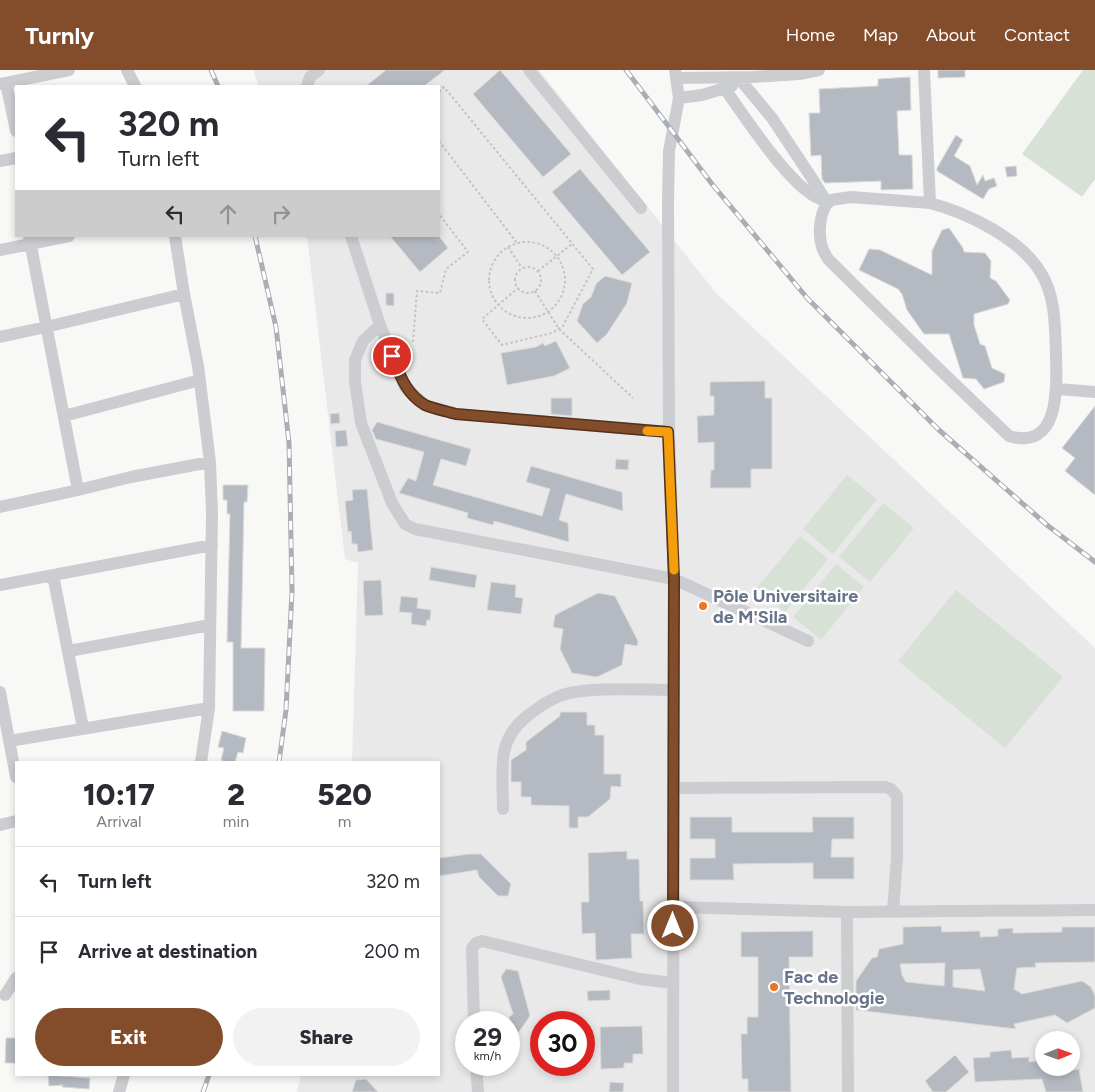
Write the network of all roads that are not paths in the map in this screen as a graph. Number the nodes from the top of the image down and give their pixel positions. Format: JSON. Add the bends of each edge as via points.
{"nodes":[{"id":1,"x":69,"y":70,"type":"edge"},
{"id":2,"x":127,"y":70,"type":"edge"},
{"id":3,"x":319,"y":70,"type":"edge"},
{"id":4,"x":529,"y":70,"type":"edge"},
{"id":5,"x":819,"y":70,"type":"edge"},
{"id":6,"x":924,"y":70,"type":"edge"},
{"id":7,"x":676,"y":74,"type":"edge"},
{"id":8,"x":748,"y":80,"type":"junction"},
{"id":9,"x":3,"y":83,"type":"edge"},
{"id":10,"x":134,"y":85,"type":"edge"},
{"id":11,"x":307,"y":85,"type":"edge"},
{"id":12,"x":725,"y":89,"type":"junction"},
{"id":13,"x":679,"y":98,"type":"junction"},
{"id":14,"x":15,"y":127,"type":"edge"},
{"id":15,"x":15,"y":158,"type":"edge"},
{"id":16,"x":0,"y":161,"type":"edge"},
{"id":17,"x":825,"y":202,"type":"junction"},
{"id":18,"x":930,"y":203,"type":"junction"},
{"id":19,"x":641,"y":208,"type":"dead end"},
{"id":20,"x":60,"y":237,"type":"edge"},
{"id":21,"x":175,"y":237,"type":"edge"},
{"id":22,"x":351,"y":237,"type":"edge"},
{"id":23,"x":29,"y":240,"type":"edge"},
{"id":24,"x":0,"y":250,"type":"edge"},
{"id":25,"x":184,"y":294,"type":"junction"},
{"id":26,"x":380,"y":325,"type":"junction"},
{"id":27,"x":46,"y":327,"type":"junction"},
{"id":28,"x":0,"y":336,"type":"edge"},
{"id":29,"x":200,"y":380,"type":"junction"},
{"id":30,"x":1058,"y":389,"type":"junction"},
{"id":31,"x":1095,"y":392,"type":"edge"},
{"id":32,"x":64,"y":416,"type":"junction"},
{"id":33,"x":668,"y":432,"type":"junction"},
{"id":34,"x":210,"y":462,"type":"junction"},
{"id":35,"x":78,"y":490,"type":"junction"},
{"id":36,"x":0,"y":507,"type":"edge"},
{"id":37,"x":212,"y":544,"type":"junction"},
{"id":38,"x":53,"y":575,"type":"junction"},
{"id":39,"x":674,"y":579,"type":"junction"},
{"id":40,"x":0,"y":586,"type":"edge"},
{"id":41,"x":210,"y":625,"type":"junction"},
{"id":42,"x":808,"y":641,"type":"dead end"},
{"id":43,"x":69,"y":651,"type":"junction"},
{"id":44,"x":673,"y":690,"type":"junction"},
{"id":45,"x":0,"y":692,"type":"edge"},
{"id":46,"x":209,"y":708,"type":"junction"},
{"id":47,"x":83,"y":728,"type":"junction"},
{"id":48,"x":9,"y":741,"type":"junction"},
{"id":49,"x":201,"y":761,"type":"edge"},
{"id":50,"x":15,"y":772,"type":"edge"},
{"id":51,"x":673,"y":788,"type":"junction"},
{"id":52,"x":503,"y":809,"type":"dead end"},
{"id":53,"x":15,"y":822,"type":"edge"},
{"id":54,"x":0,"y":824,"type":"edge"},
{"id":55,"x":673,"y":907,"type":"junction"},
{"id":56,"x":1095,"y":910,"type":"edge"},
{"id":57,"x":893,"y":911,"type":"junction"},
{"id":58,"x":846,"y":912,"type":"junction"},
{"id":59,"x":15,"y":979,"type":"edge"},
{"id":60,"x":673,"y":983,"type":"junction"},
{"id":61,"x":3,"y":993,"type":"edge"},
{"id":62,"x":15,"y":1002,"type":"edge"},
{"id":63,"x":474,"y":1011,"type":"edge"},
{"id":64,"x":122,"y":1076,"type":"edge"},
{"id":65,"x":477,"y":1076,"type":"edge"},
{"id":66,"x":119,"y":1092,"type":"edge"},
{"id":67,"x":478,"y":1092,"type":"edge"},
{"id":68,"x":673,"y":1092,"type":"edge"},
{"id":69,"x":848,"y":1092,"type":"edge"}],
"edges":[{"from":1,"to":9,"type":"street"},
{"from":2,"to":10,"type":"street"},
{"from":3,"to":11,"type":"street","via":[[310,77]]},
{"from":4,"to":19,"type":"street"},
{"from":5,"to":8,"type":"street"},
{"from":6,"to":18,"type":"street"},
{"from":7,"to":8,"type":"street"},
{"from":7,"to":13,"type":"street"},
{"from":8,"to":12,"type":"street"},
{"from":8,"to":17,"type":"street"},
{"from":9,"to":14,"type":"street"},
{"from":12,"to":13,"type":"street"},
{"from":12,"to":17,"type":"street","via":[[784,168],[813,197]]},
{"from":13,"to":33,"type":"street","via":[[668,171]]},
{"from":15,"to":16,"type":"street"},
{"from":17,"to":18,"type":"street","via":[[851,197]]},
{"from":17,"to":30,"type":"street","via":[[821,236],[828,259],[1009,436],[1020,439],[1038,434],[1055,409]]},
{"from":18,"to":30,"type":"street","via":[[995,231],[1025,252],[1042,273],[1055,322]]},
{"from":20,"to":23,"type":"street"},
{"from":21,"to":25,"type":"street"},
{"from":22,"to":26,"type":"street"},
{"from":23,"to":24,"type":"street"},
{"from":23,"to":27,"type":"street"},
{"from":25,"to":27,"type":"street"},
{"from":25,"to":29,"type":"street"},
{"from":26,"to":33,"type":"street","via":[[405,387],[425,405],[456,414]]},
{"from":26,"to":39,"type":"street","via":[[363,341],[355,360],[360,423],[392,503],[405,524],[415,529]]},
{"from":27,"to":28,"type":"street"},
{"from":27,"to":32,"type":"street"},
{"from":29,"to":32,"type":"street"},
{"from":29,"to":34,"type":"street"},
{"from":30,"to":31,"type":"street"},
{"from":32,"to":35,"type":"street"},
{"from":33,"to":39,"type":"street"},
{"from":34,"to":35,"type":"street"},
{"from":34,"to":37,"type":"street"},
{"from":35,"to":36,"type":"street"},
{"from":37,"to":38,"type":"street"},
{"from":37,"to":41,"type":"street"},
{"from":38,"to":40,"type":"street"},
{"from":38,"to":43,"type":"street"},
{"from":39,"to":42,"type":"street"},
{"from":39,"to":44,"type":"street"},
{"from":41,"to":43,"type":"street"},
{"from":41,"to":46,"type":"street"},
{"from":43,"to":47,"type":"street"},
{"from":44,"to":51,"type":"street"},
{"from":44,"to":52,"type":"street","via":[[591,690],[564,694],[534,711],[519,723],[504,751]]},
{"from":45,"to":48,"type":"street"},
{"from":46,"to":47,"type":"street"},
{"from":46,"to":49,"type":"street"},
{"from":47,"to":48,"type":"street"},
{"from":48,"to":50,"type":"street"},
{"from":51,"to":55,"type":"street"},
{"from":51,"to":57,"type":"street","via":[[891,788],[897,796]]},
{"from":53,"to":54,"type":"street"},
{"from":55,"to":58,"type":"street"},
{"from":55,"to":60,"type":"street"},
{"from":56,"to":57,"type":"street"},
{"from":57,"to":58,"type":"street"},
{"from":58,"to":69,"type":"street"},
{"from":59,"to":61,"type":"street"},
{"from":60,"to":63,"type":"street","via":[[640,979],[482,941],[472,948]]},
{"from":60,"to":68,"type":"street"},
{"from":61,"to":62,"type":"street"},
{"from":64,"to":66,"type":"street"},
{"from":65,"to":67,"type":"street"}]}
